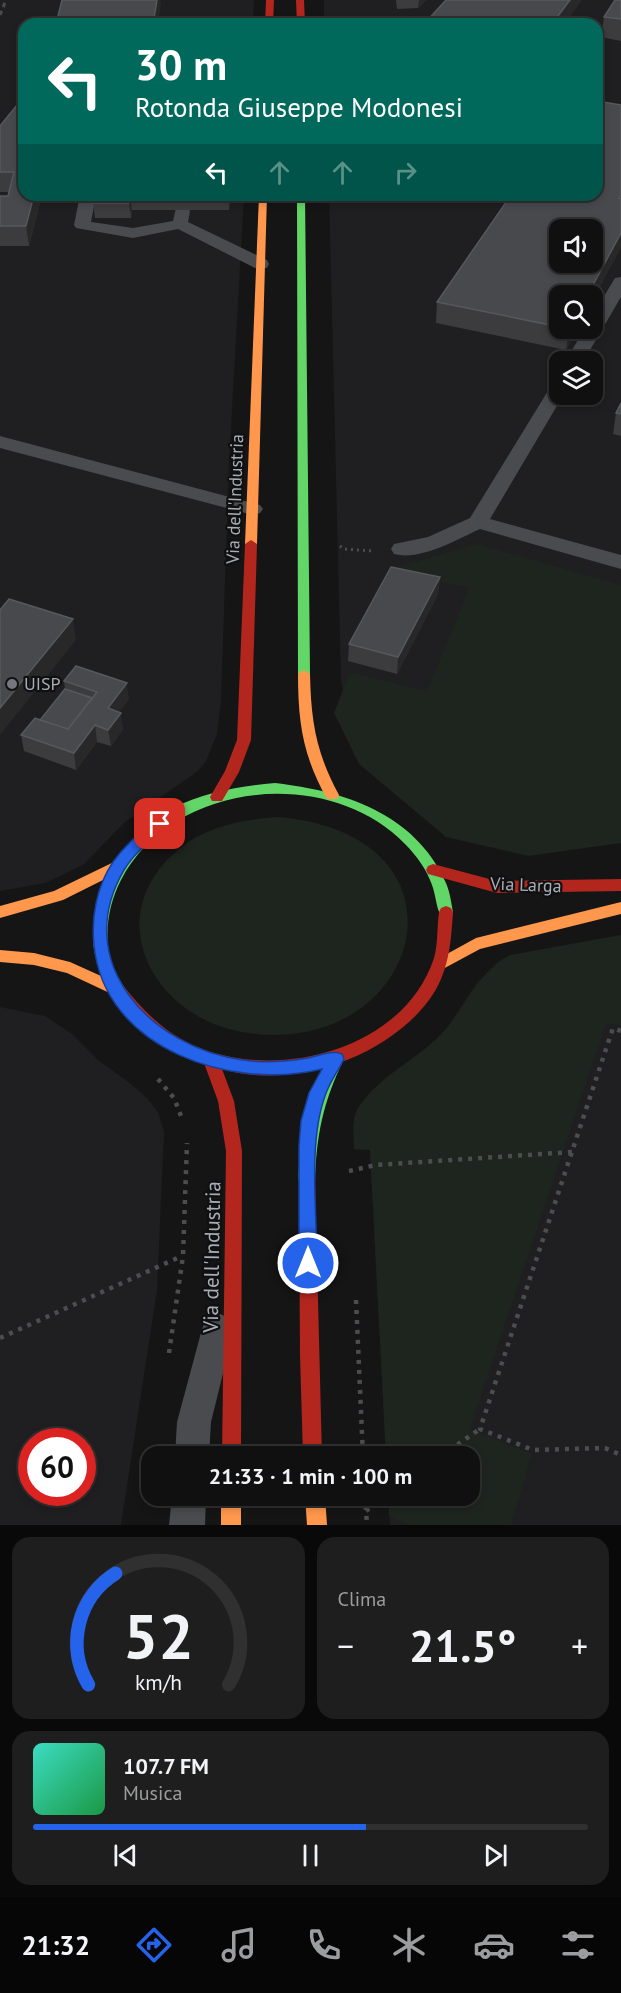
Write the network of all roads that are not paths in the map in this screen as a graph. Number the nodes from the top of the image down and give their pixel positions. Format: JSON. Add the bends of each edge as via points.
{"nodes":[{"id":1,"x":270,"y":0,"type":"edge"},
{"id":2,"x":300,"y":0,"type":"edge"},
{"id":3,"x":269,"y":18,"type":"edge"},
{"id":4,"x":300,"y":18,"type":"edge"},
{"id":5,"x":87,"y":201,"type":"edge"},
{"id":6,"x":263,"y":201,"type":"edge"},
{"id":7,"x":302,"y":201,"type":"edge"},
{"id":8,"x":261,"y":264,"type":"junction"},
{"id":9,"x":621,"y":282,"type":"edge"},
{"id":10,"x":580,"y":351,"type":"edge"},
{"id":11,"x":549,"y":404,"type":"edge"},
{"id":12,"x":0,"y":442,"type":"edge"},
{"id":13,"x":253,"y":508,"type":"junction"},
{"id":14,"x":478,"y":522,"type":"junction"},
{"id":15,"x":401,"y":549,"type":"dead end"},
{"id":16,"x":621,"y":562,"type":"edge"},
{"id":17,"x":332,"y":795,"type":"junction"},
{"id":18,"x":217,"y":796,"type":"junction"},
{"id":19,"x":118,"y":866,"type":"junction"},
{"id":20,"x":433,"y":870,"type":"junction"},
{"id":21,"x":621,"y":885,"type":"edge"},
{"id":22,"x":621,"y":908,"type":"edge"},
{"id":23,"x":0,"y":912,"type":"edge"},
{"id":24,"x":0,"y":956,"type":"edge"},
{"id":25,"x":441,"y":964,"type":"junction"},
{"id":26,"x":116,"y":990,"type":"junction"},
{"id":27,"x":336,"y":1059,"type":"junction"},
{"id":28,"x":212,"y":1061,"type":"junction"},
{"id":29,"x":232,"y":1275,"type":"junction"},
{"id":30,"x":193,"y":1446,"type":"edge"},
{"id":31,"x":231,"y":1446,"type":"edge"},
{"id":32,"x":314,"y":1446,"type":"edge"},
{"id":33,"x":188,"y":1506,"type":"edge"},
{"id":34,"x":231,"y":1506,"type":"edge"},
{"id":35,"x":316,"y":1506,"type":"edge"},
{"id":36,"x":187,"y":1525,"type":"edge"},
{"id":37,"x":231,"y":1525,"type":"edge"},
{"id":38,"x":317,"y":1525,"type":"edge"}],
"edges":[{"from":1,"to":3,"type":"main road"},
{"from":2,"to":4,"type":"main road"},
{"from":5,"to":8,"type":"lane","via":[[82,225],[133,234],[181,217]]},
{"from":6,"to":8,"type":"main road","name":"Via dell'Industria"},
{"from":7,"to":17,"type":"main road","via":[[304,718],[313,762]]},
{"from":8,"to":13,"type":"main road","name":"Via dell'Industria"},
{"from":9,"to":10,"type":"lane"},
{"from":11,"to":14,"type":"lane"},
{"from":12,"to":13,"type":"lane"},
{"from":13,"to":18,"type":"main road","name":"Via dell'Industria","via":[[244,740],[232,772]]},
{"from":14,"to":15,"type":"lane","via":[[433,543]]},
{"from":14,"to":16,"type":"lane"},
{"from":17,"to":18,"type":"main road","via":[[275,788]]},
{"from":17,"to":20,"type":"main road","via":[[392,824],[415,845]]},
{"from":18,"to":19,"type":"main road","via":[[170,816],[150,831]]},
{"from":19,"to":23,"type":"main road","via":[[58,896]]},
{"from":19,"to":26,"type":"main road","via":[[105,895],[100,927],[103,959]]},
{"from":20,"to":21,"type":"main road","name":"Via Larga","via":[[497,887]]},
{"from":20,"to":25,"type":"main road","via":[[444,900],[447,932]]},
{"from":22,"to":25,"type":"main road","name":"Via Larga","via":[[476,944]]},
{"from":24,"to":26,"type":"main road","via":[[70,968]]},
{"from":25,"to":27,"type":"main road","via":[[426,994],[403,1021],[372,1043]]},
{"from":26,"to":28,"type":"main road","via":[[147,1026],[172,1044]]},
{"from":27,"to":28,"type":"main road","via":[[274,1069]]},
{"from":27,"to":32,"type":"main road","via":[[317,1093],[307,1146]]},
{"from":28,"to":29,"type":"main road","name":"Via dell'Industria","via":[[226,1101],[234,1151]]},
{"from":29,"to":30,"type":"lane","via":[[194,1422]]},
{"from":29,"to":31,"type":"main road","name":"Via dell'Industria"},
{"from":33,"to":36,"type":"lane"},
{"from":34,"to":37,"type":"main road"},
{"from":35,"to":38,"type":"main road"}]}
